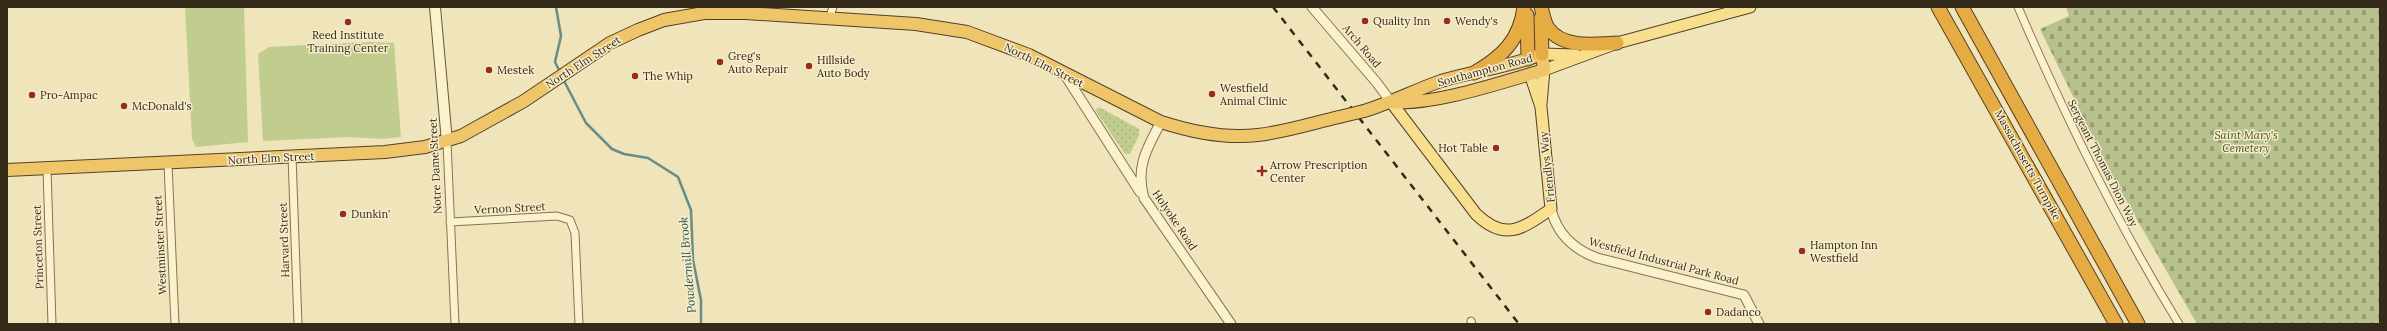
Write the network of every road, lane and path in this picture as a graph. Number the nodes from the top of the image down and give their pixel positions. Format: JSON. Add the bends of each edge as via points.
{"nodes":[{"id":1,"x":435,"y":7,"type":"edge"},
{"id":2,"x":833,"y":7,"type":"edge"},
{"id":3,"x":1312,"y":7,"type":"edge"},
{"id":4,"x":1525,"y":7,"type":"edge"},
{"id":5,"x":1540,"y":7,"type":"edge"},
{"id":6,"x":1750,"y":7,"type":"edge"},
{"id":7,"x":1938,"y":7,"type":"edge"},
{"id":8,"x":1962,"y":7,"type":"edge"},
{"id":9,"x":1971,"y":7,"type":"edge"},
{"id":10,"x":2018,"y":7,"type":"edge"},
{"id":11,"x":829,"y":19,"type":"junction"},
{"id":12,"x":1617,"y":43,"type":"junction"},
{"id":13,"x":1542,"y":54,"type":"junction"},
{"id":14,"x":1583,"y":55,"type":"junction"},
{"id":15,"x":1528,"y":59,"type":"junction"},
{"id":16,"x":1544,"y":70,"type":"junction"},
{"id":17,"x":1474,"y":74,"type":"junction"},
{"id":18,"x":1530,"y":74,"type":"junction"},
{"id":19,"x":1065,"y":75,"type":"junction"},
{"id":20,"x":1391,"y":102,"type":"junction"},
{"id":21,"x":1541,"y":107,"type":"junction"},
{"id":22,"x":1339,"y":117,"type":"joint"},
{"id":23,"x":1161,"y":122,"type":"junction"},
{"id":24,"x":2035,"y":138,"type":"junction"},
{"id":25,"x":447,"y":142,"type":"junction"},
{"id":26,"x":292,"y":156,"type":"junction"},
{"id":27,"x":168,"y":164,"type":"junction"},
{"id":28,"x":47,"y":169,"type":"junction"},
{"id":29,"x":7,"y":170,"type":"edge"},
{"id":30,"x":1144,"y":198,"type":"junction"},
{"id":31,"x":1551,"y":209,"type":"junction"},
{"id":32,"x":450,"y":222,"type":"junction"},
{"id":33,"x":1557,"y":226,"type":"joint"},
{"id":34,"x":52,"y":324,"type":"edge"},
{"id":35,"x":175,"y":324,"type":"edge"},
{"id":36,"x":298,"y":324,"type":"edge"},
{"id":37,"x":455,"y":324,"type":"edge"},
{"id":38,"x":579,"y":324,"type":"edge"},
{"id":39,"x":1231,"y":324,"type":"edge"},
{"id":40,"x":1759,"y":324,"type":"edge"},
{"id":41,"x":2116,"y":324,"type":"edge"},
{"id":42,"x":2138,"y":324,"type":"edge"},
{"id":43,"x":2179,"y":324,"type":"edge"}],
"edges":[{"from":1,"to":25,"type":"main road","name":"Notre Dame Street"},
{"from":2,"to":11,"type":"street"},
{"from":3,"to":20,"type":"street","name":"Arch Road"},
{"from":4,"to":15,"type":"highway"},
{"from":4,"to":17,"type":"highway","via":[[1520,27],[1511,44],[1498,58]]},
{"from":5,"to":12,"type":"highway","via":[[1547,27],[1565,40],[1581,44]]},
{"from":5,"to":13,"type":"highway"},
{"from":6,"to":12,"type":"main road","name":"Southampton Road"},
{"from":7,"to":41,"type":"highway","name":"Massachusetts Turnpike"},
{"from":8,"to":24,"type":"highway","name":"Massachusetts Turnpike"},
{"from":9,"to":24,"type":"highway","via":[[2001,63]]},
{"from":10,"to":43,"type":"street","name":"Sergeant Thomas Dion Way","via":[[2053,88],[2123,225]]},
{"from":11,"to":19,"type":"highway","name":"North Elm Street","via":[[916,24],[967,32],[1029,55]]},
{"from":11,"to":25,"type":"highway","name":"North Elm Street","via":[[746,13],[704,13],[664,20],[610,43],[499,117]]},
{"from":12,"to":14,"type":"main road","name":"Southampton Road"},
{"from":13,"to":14,"type":"main road","name":"Southampton Road"},
{"from":13,"to":15,"type":"highway","name":"Southampton Road"},
{"from":13,"to":16,"type":"highway","name":"Friendlys Way"},
{"from":14,"to":16,"type":"main road","name":"Southampton Road"},
{"from":15,"to":17,"type":"highway","name":"Southampton Road"},
{"from":15,"to":18,"type":"highway","name":"Friendlys Way"},
{"from":16,"to":18,"type":"highway","name":"Southampton Road"},
{"from":16,"to":21,"type":"main road","name":"Friendlys Way"},
{"from":17,"to":20,"type":"highway","name":"Southampton Road","via":[[1442,81]]},
{"from":18,"to":20,"type":"highway","name":"Southampton Road","via":[[1426,100],[1406,104]]},
{"from":18,"to":21,"type":"main road","name":"Friendlys Way"},
{"from":19,"to":23,"type":"highway","name":"North Elm Street"},
{"from":19,"to":30,"type":"street"},
{"from":20,"to":22,"type":"highway","name":"Southampton Road","bridge":true},
{"from":20,"to":31,"type":"main road","via":[[1468,204],[1488,224],[1504,231],[1533,222]]},
{"from":21,"to":31,"type":"main road","name":"Friendlys Way"},
{"from":22,"to":23,"type":"highway","name":"North Elm Street","via":[[1258,135],[1212,135]]},
{"from":23,"to":30,"type":"street","name":"Holyoke Road","via":[[1141,163],[1140,184]]},
{"from":24,"to":42,"type":"highway","name":"Massachusetts Turnpike"},
{"from":25,"to":26,"type":"highway","name":"North Elm Street","via":[[398,151]]},
{"from":25,"to":32,"type":"street","name":"Notre Dame Street"},
{"from":26,"to":27,"type":"highway","name":"North Elm Street"},
{"from":26,"to":36,"type":"street","name":"Harvard Street"},
{"from":27,"to":28,"type":"highway","name":"North Elm Street"},
{"from":27,"to":35,"type":"street","name":"Westminster Street"},
{"from":28,"to":29,"type":"highway","name":"North Elm Street"},
{"from":28,"to":34,"type":"street","name":"Princeton Street"},
{"from":30,"to":39,"type":"street","name":"Holyoke Road"},
{"from":31,"to":33,"type":"street","name":"Friendlys Way"},
{"from":32,"to":37,"type":"street","name":"Notre Dame Street"},
{"from":32,"to":38,"type":"street","name":"Vernon Street","via":[[557,216],[570,220],[575,233]]},
{"from":33,"to":40,"type":"street","name":"Westfield Industrial Park Road","via":[[1572,245],[1584,253],[1744,294]]}]}
